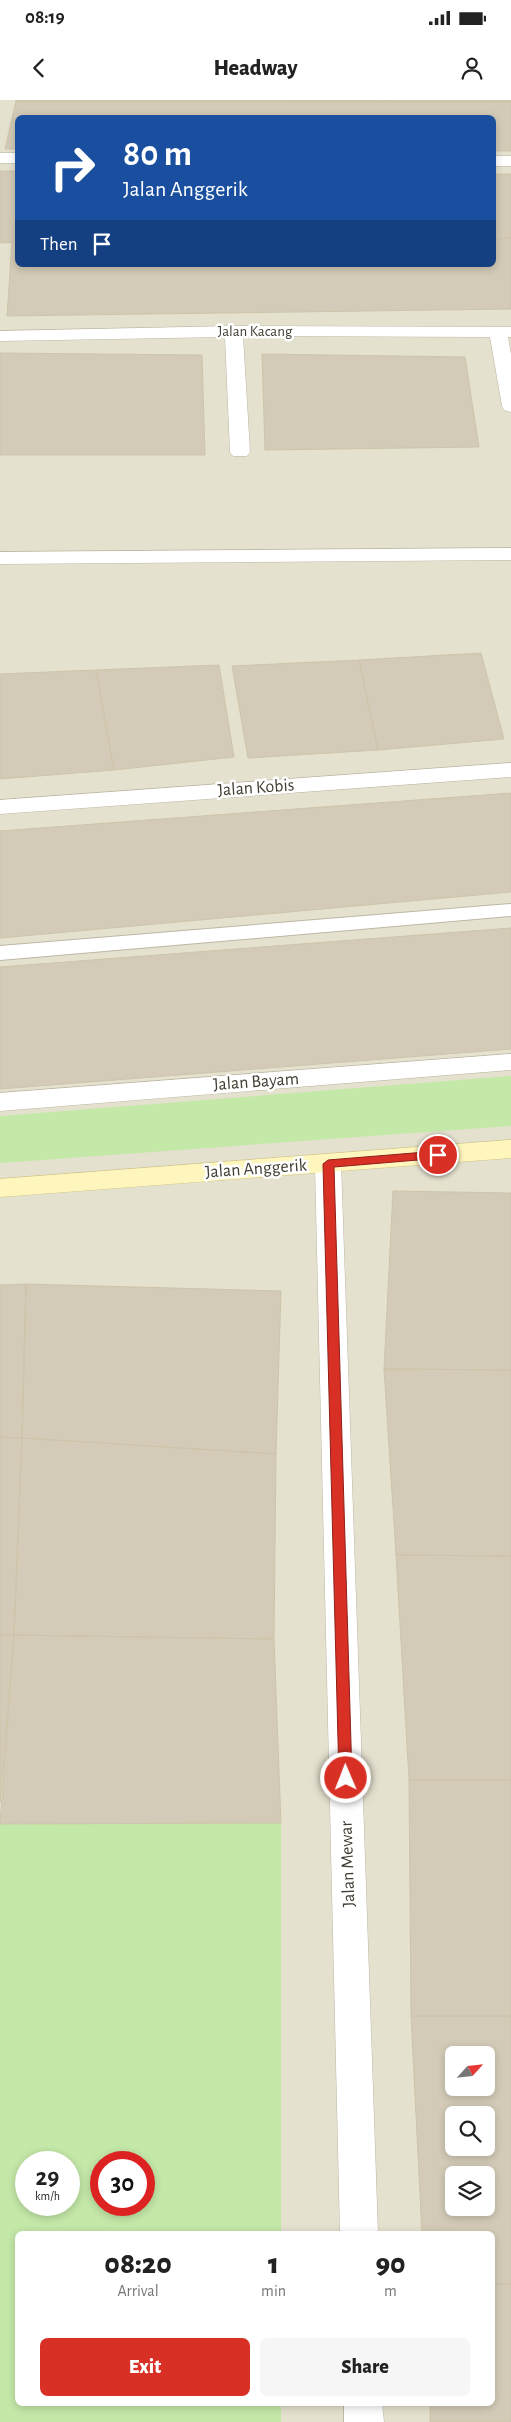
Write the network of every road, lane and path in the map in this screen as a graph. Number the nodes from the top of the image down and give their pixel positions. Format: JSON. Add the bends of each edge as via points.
{"nodes":[{"id":1,"x":0,"y":158,"type":"edge"},
{"id":2,"x":15,"y":158,"type":"edge"},
{"id":3,"x":496,"y":161,"type":"edge"},
{"id":4,"x":511,"y":161,"type":"edge"},
{"id":5,"x":234,"y":331,"type":"junction"},
{"id":6,"x":504,"y":332,"type":"edge"},
{"id":7,"x":0,"y":336,"type":"edge"},
{"id":8,"x":511,"y":406,"type":"edge"},
{"id":9,"x":240,"y":452,"type":"dead end"},
{"id":10,"x":511,"y":554,"type":"edge"},
{"id":11,"x":0,"y":558,"type":"edge"},
{"id":12,"x":511,"y":770,"type":"edge"},
{"id":13,"x":0,"y":807,"type":"edge"},
{"id":14,"x":511,"y":910,"type":"edge"},
{"id":15,"x":0,"y":953,"type":"edge"},
{"id":16,"x":511,"y":1062,"type":"edge"},
{"id":17,"x":0,"y":1102,"type":"edge"},
{"id":18,"x":511,"y":1149,"type":"edge"},
{"id":19,"x":328,"y":1164,"type":"junction"},
{"id":20,"x":0,"y":1188,"type":"edge"},
{"id":21,"x":358,"y":2231,"type":"edge"},
{"id":22,"x":363,"y":2406,"type":"edge"},
{"id":23,"x":364,"y":2422,"type":"edge"}],
"edges":[{"from":1,"to":2,"type":"street"},
{"from":3,"to":4,"type":"street"},
{"from":5,"to":6,"type":"street","name":"Jalan Kacang"},
{"from":5,"to":7,"type":"street","name":"Jalan Kacang"},
{"from":5,"to":9,"type":"street"},
{"from":6,"to":8,"type":"street"},
{"from":10,"to":11,"type":"street"},
{"from":12,"to":13,"type":"street","name":"Jalan Kobis"},
{"from":14,"to":15,"type":"lane"},
{"from":16,"to":17,"type":"street","name":"Jalan Bayam"},
{"from":18,"to":19,"type":"street","name":"Jalan Anggerik"},
{"from":19,"to":20,"type":"street","name":"Jalan Anggerik"},
{"from":19,"to":21,"type":"street","name":"Jalan Mewar"},
{"from":22,"to":23,"type":"street"}]}
